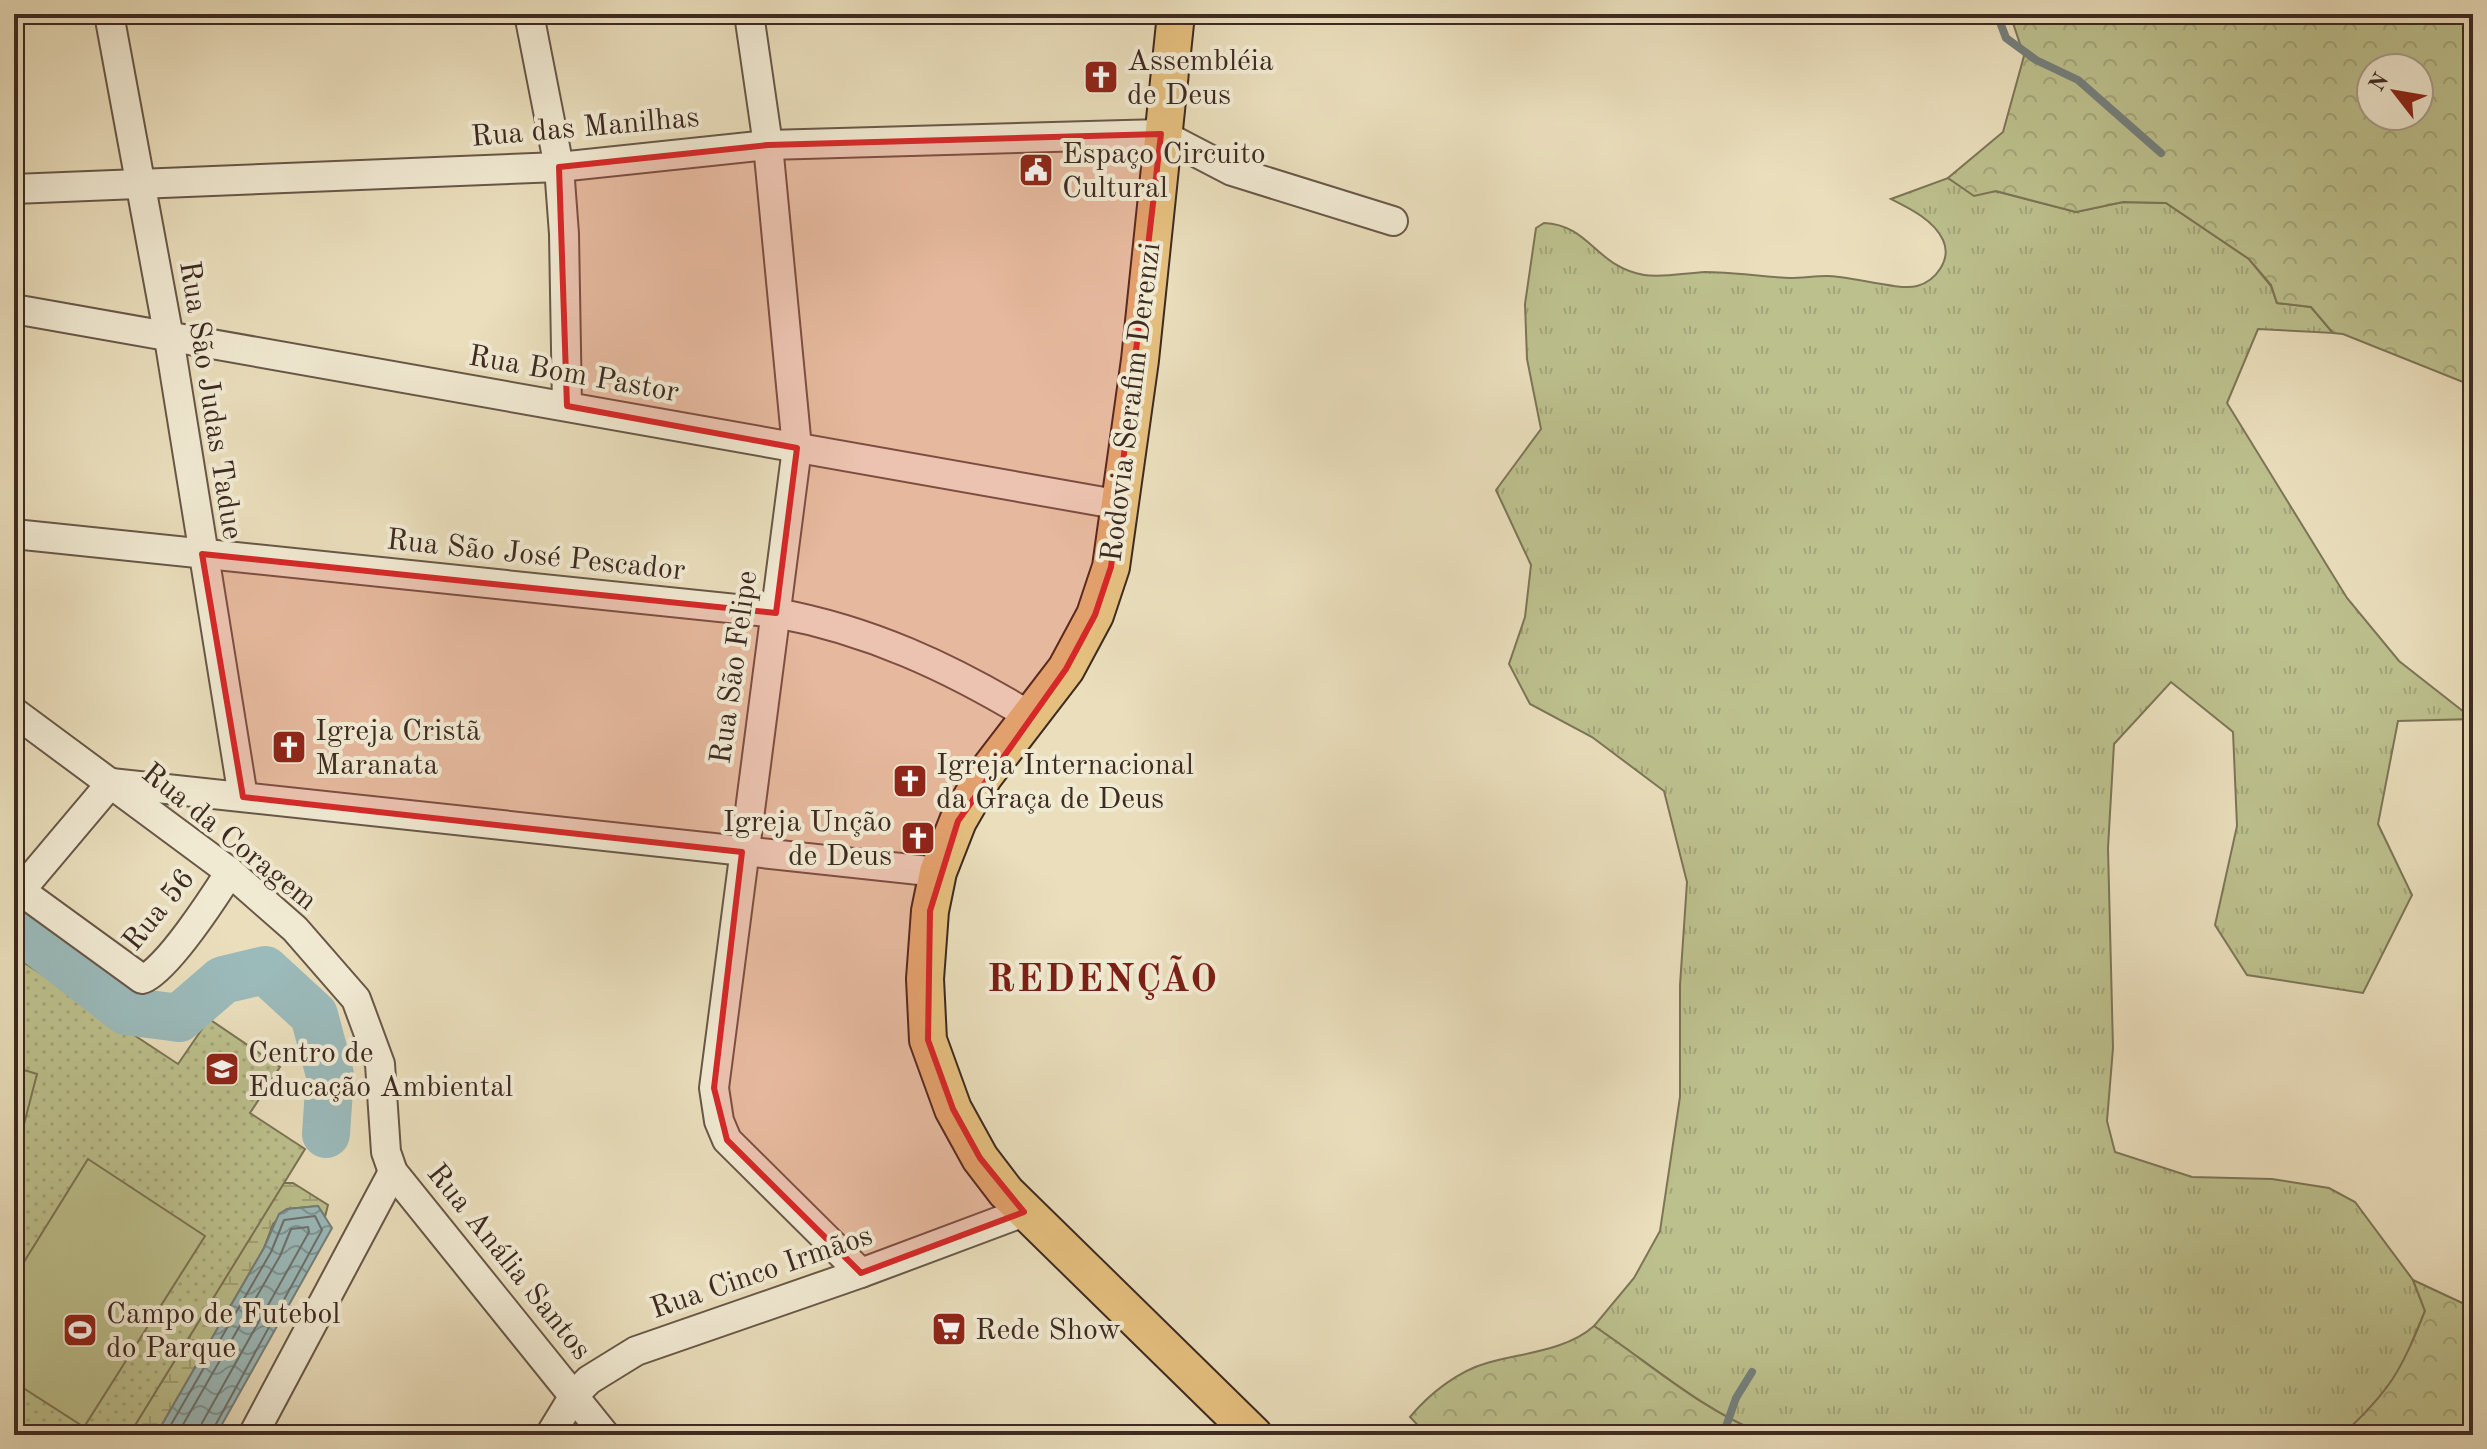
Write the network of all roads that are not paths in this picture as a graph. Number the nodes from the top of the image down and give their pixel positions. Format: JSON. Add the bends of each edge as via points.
{"nodes":[{"id":1,"x":109,"y":14,"type":"edge"},
{"id":2,"x":529,"y":14,"type":"edge"},
{"id":3,"x":749,"y":14,"type":"edge"},
{"id":4,"x":1176,"y":14,"type":"edge"},
{"id":5,"x":1161,"y":134,"type":"junction"},
{"id":6,"x":768,"y":145,"type":"junction"},
{"id":7,"x":559,"y":167,"type":"junction"},
{"id":8,"x":140,"y":183,"type":"junction"},
{"id":9,"x":14,"y":189,"type":"edge"},
{"id":10,"x":1393,"y":221,"type":"dead end"},
{"id":11,"x":14,"y":309,"type":"edge"},
{"id":12,"x":169,"y":338,"type":"junction"},
{"id":13,"x":567,"y":406,"type":"junction"},
{"id":14,"x":797,"y":448,"type":"junction"},
{"id":15,"x":1121,"y":505,"type":"junction"},
{"id":16,"x":14,"y":534,"type":"edge"},
{"id":17,"x":202,"y":554,"type":"junction"},
{"id":18,"x":776,"y":613,"type":"junction"},
{"id":19,"x":14,"y":712,"type":"edge"},
{"id":20,"x":1030,"y":716,"type":"junction"},
{"id":21,"x":111,"y":783,"type":"junction"},
{"id":22,"x":234,"y":796,"type":"junction"},
{"id":23,"x":185,"y":837,"type":"junction"},
{"id":24,"x":742,"y":852,"type":"junction"},
{"id":25,"x":230,"y":872,"type":"junction"},
{"id":26,"x":938,"y":872,"type":"junction"},
{"id":27,"x":17,"y":889,"type":"edge"},
{"id":28,"x":393,"y":1172,"type":"junction"},
{"id":29,"x":1024,"y":1212,"type":"junction"},
{"id":30,"x":861,"y":1273,"type":"junction"},
{"id":31,"x":575,"y":1394,"type":"junction"},
{"id":32,"x":253,"y":1435,"type":"edge"},
{"id":33,"x":550,"y":1435,"type":"edge"},
{"id":34,"x":605,"y":1435,"type":"edge"},
{"id":35,"x":1254,"y":1435,"type":"edge"}],
"edges":[{"from":1,"to":8,"type":"street","name":"Rua São Judas Tadue"},
{"from":2,"to":7,"type":"street"},
{"from":3,"to":6,"type":"street","name":"Rua São Felipe"},
{"from":4,"to":5,"type":"main road","name":"Rodovia Serafim Derenzi"},
{"from":5,"to":6,"type":"street","name":"Rua das Manilhas"},
{"from":5,"to":10,"type":"street","via":[[1232,171]]},
{"from":5,"to":15,"type":"main road","name":"Rodovia Serafim Derenzi"},
{"from":6,"to":7,"type":"street","name":"Rua das Manilhas"},
{"from":6,"to":14,"type":"street","name":"Rua São Felipe"},
{"from":7,"to":8,"type":"street","name":"Rua das Manilhas"},
{"from":7,"to":13,"type":"street"},
{"from":8,"to":9,"type":"street","name":"Rua das Manilhas"},
{"from":8,"to":12,"type":"street","name":"Rua São Judas Tadue"},
{"from":11,"to":12,"type":"street","name":"Rua Bom Pastor"},
{"from":12,"to":13,"type":"street","name":"Rua Bom Pastor"},
{"from":12,"to":17,"type":"street","name":"Rua São Judas Tadue"},
{"from":13,"to":14,"type":"street","name":"Rua Bom Pastor"},
{"from":14,"to":15,"type":"street","name":"Rua Bom Pastor"},
{"from":14,"to":18,"type":"street","name":"Rua São Felipe"},
{"from":15,"to":20,"type":"main road","name":"Rodovia Serafim Derenzi","via":[[1111,567],[1095,615],[1066,669]]},
{"from":16,"to":17,"type":"street","name":"Rua São José Pescador"},
{"from":17,"to":18,"type":"street","name":"Rua São José Pescador"},
{"from":17,"to":22,"type":"street","name":"Rua São Judas Tadue"},
{"from":18,"to":20,"type":"street","name":"Rua São José Pescador","via":[[826,622],[928,659]]},
{"from":18,"to":24,"type":"street","name":"Rua São Felipe"},
{"from":19,"to":21,"type":"street","name":"Rua da Coragem"},
{"from":20,"to":26,"type":"main road","name":"Rodovia Serafim Derenzi","via":[[984,776],[958,821]]},
{"from":21,"to":22,"type":"street"},
{"from":21,"to":23,"type":"street","name":"Rua da Coragem"},
{"from":21,"to":27,"type":"street"},
{"from":22,"to":23,"type":"street","via":[[200,806],[187,822]]},
{"from":22,"to":24,"type":"street"},
{"from":23,"to":25,"type":"street","name":"Rua da Coragem"},
{"from":24,"to":26,"type":"street"},
{"from":24,"to":30,"type":"street","name":"Rua São Felipe","via":[[714,1088],[719,1121],[745,1160]]},
{"from":25,"to":27,"type":"street","name":"Rua 56","via":[[156,972],[142,979]]},
{"from":25,"to":28,"type":"street","name":"Rua da Coragem","via":[[295,929],[356,999],[380,1064],[386,1152]]},
{"from":26,"to":29,"type":"main road","name":"Rodovia Serafim Derenzi","via":[[925,979],[928,1040],[953,1109],[980,1158]]},
{"from":28,"to":31,"type":"street","name":"Rua Anália Santos"},
{"from":28,"to":32,"type":"street"},
{"from":29,"to":30,"type":"street","name":"Rua Cinco Irmãos"},
{"from":29,"to":35,"type":"main road","name":"Rodovia Serafim Derenzi"},
{"from":30,"to":31,"type":"street","name":"Rua Cinco Irmãos","via":[[636,1351],[609,1365]]},
{"from":31,"to":33,"type":"street","name":"Rua Cinco Irmãos"},
{"from":31,"to":34,"type":"street","name":"Rua Anália Santos"}]}
